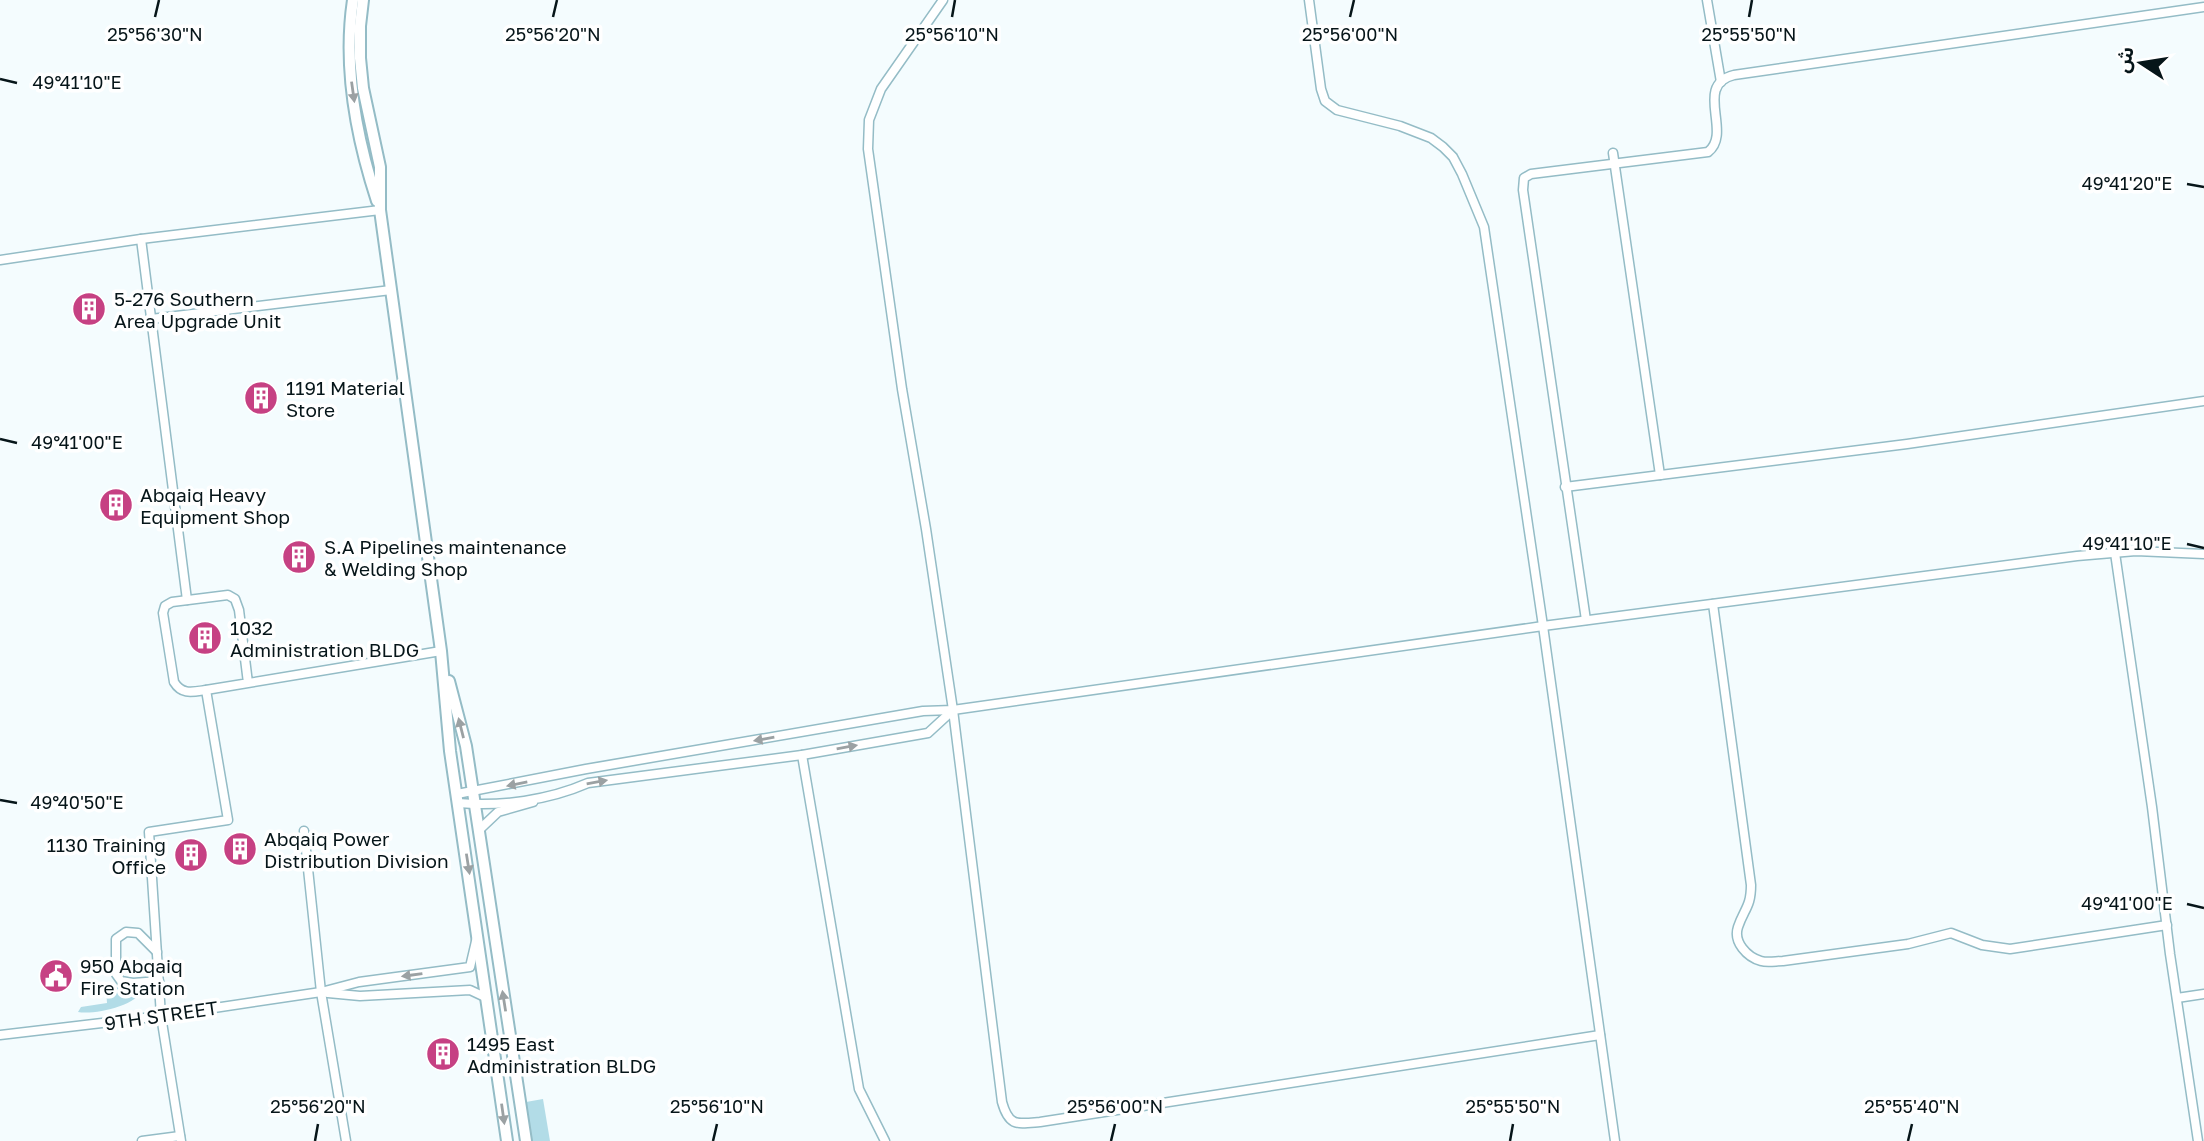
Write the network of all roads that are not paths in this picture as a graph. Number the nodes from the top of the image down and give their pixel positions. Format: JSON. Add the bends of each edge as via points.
{"nodes":[{"id":1,"x":353,"y":0,"type":"edge"},
{"id":2,"x":363,"y":0,"type":"edge"},
{"id":3,"x":943,"y":0,"type":"edge"},
{"id":4,"x":1309,"y":0,"type":"edge"},
{"id":5,"x":1707,"y":0,"type":"edge"},
{"id":6,"x":2204,"y":7,"type":"edge"},
{"id":7,"x":1721,"y":82,"type":"junction"},
{"id":8,"x":1613,"y":153,"type":"dead end"},
{"id":9,"x":1615,"y":165,"type":"junction"},
{"id":10,"x":380,"y":210,"type":"junction"},
{"id":11,"x":141,"y":239,"type":"junction"},
{"id":12,"x":0,"y":260,"type":"edge"},
{"id":13,"x":391,"y":290,"type":"junction"},
{"id":14,"x":151,"y":319,"type":"junction"},
{"id":15,"x":2204,"y":401,"type":"edge"},
{"id":16,"x":1660,"y":475,"type":"junction"},
{"id":17,"x":1565,"y":487,"type":"junction"},
{"id":18,"x":2115,"y":553,"type":"junction"},
{"id":19,"x":2204,"y":554,"type":"edge"},
{"id":20,"x":187,"y":600,"type":"junction"},
{"id":21,"x":1713,"y":604,"type":"junction"},
{"id":22,"x":1586,"y":620,"type":"junction"},
{"id":23,"x":1543,"y":626,"type":"junction"},
{"id":24,"x":441,"y":651,"type":"junction"},
{"id":25,"x":248,"y":683,"type":"junction"},
{"id":26,"x":206,"y":690,"type":"junction"},
{"id":27,"x":953,"y":710,"type":"junction"},
{"id":28,"x":802,"y":755,"type":"junction"},
{"id":29,"x":472,"y":791,"type":"junction"},
{"id":30,"x":566,"y":793,"type":"junction"},
{"id":31,"x":458,"y":799,"type":"junction"},
{"id":32,"x":475,"y":805,"type":"junction"},
{"id":33,"x":478,"y":830,"type":"junction"},
{"id":34,"x":304,"y":831,"type":"dead end"},
{"id":35,"x":2166,"y":925,"type":"junction"},
{"id":36,"x":479,"y":934,"type":"junction"},
{"id":37,"x":157,"y":952,"type":"junction"},
{"id":38,"x":159,"y":981,"type":"junction"},
{"id":39,"x":321,"y":992,"type":"junction"},
{"id":40,"x":2204,"y":995,"type":"edge"},
{"id":41,"x":488,"y":998,"type":"junction"},
{"id":42,"x":2177,"y":999,"type":"junction"},
{"id":43,"x":161,"y":1016,"type":"junction"},
{"id":44,"x":0,"y":1035,"type":"edge"},
{"id":45,"x":1600,"y":1035,"type":"junction"},
{"id":46,"x":181,"y":1139,"type":"edge"},
{"id":47,"x":142,"y":1141,"type":"edge"},
{"id":48,"x":346,"y":1141,"type":"edge"},
{"id":49,"x":507,"y":1141,"type":"edge"},
{"id":50,"x":526,"y":1141,"type":"edge"},
{"id":51,"x":885,"y":1141,"type":"edge"},
{"id":52,"x":1615,"y":1141,"type":"edge"},
{"id":53,"x":2198,"y":1141,"type":"edge"}],
"edges":[{"from":1,"to":10,"type":"street","one_way":true,"via":[[349,25],[352,91],[367,171]]},
{"from":2,"to":10,"type":"street","via":[[360,58],[380,167]]},
{"from":3,"to":27,"type":"street","via":[[881,89],[869,120],[869,149]]},
{"from":4,"to":23,"type":"street","via":[[1325,101],[1337,110],[1417,132],[1443,147],[1462,174],[1480,217]]},
{"from":5,"to":7,"type":"street"},
{"from":6,"to":7,"type":"street","via":[[1734,75]]},
{"from":7,"to":9,"type":"street","via":[[1715,94],[1717,131],[1708,152]]},
{"from":8,"to":9,"type":"street"},
{"from":9,"to":16,"type":"street"},
{"from":9,"to":17,"type":"street","via":[[1531,174],[1522,184]]},
{"from":10,"to":11,"type":"street"},
{"from":10,"to":13,"type":"street"},
{"from":11,"to":12,"type":"street"},
{"from":11,"to":14,"type":"street"},
{"from":13,"to":14,"type":"street"},
{"from":13,"to":24,"type":"street"},
{"from":14,"to":20,"type":"street"},
{"from":15,"to":16,"type":"street"},
{"from":16,"to":17,"type":"street"},
{"from":17,"to":22,"type":"street"},
{"from":18,"to":19,"type":"street"},
{"from":18,"to":21,"type":"street"},
{"from":18,"to":35,"type":"street"},
{"from":20,"to":25,"type":"street","via":[[228,594],[235,599]]},
{"from":20,"to":26,"type":"street","via":[[172,602],[163,613],[174,682],[184,692]]},
{"from":21,"to":22,"type":"street"},
{"from":21,"to":35,"type":"street","via":[[1751,885],[1750,905],[1737,936],[1750,956],[1783,961],[1908,944],[1951,933],[2010,949]]},
{"from":22,"to":23,"type":"street"},
{"from":23,"to":27,"type":"street"},
{"from":23,"to":45,"type":"street"},
{"from":24,"to":25,"type":"street"},
{"from":29,"to":24,"type":"street","one_way":true,"via":[[466,746]]},
{"from":24,"to":31,"type":"street"},
{"from":25,"to":26,"type":"street"},
{"from":26,"to":37,"type":"street","via":[[228,820],[149,831]]},
{"from":28,"to":27,"type":"street","one_way":true,"via":[[928,733]]},
{"from":27,"to":29,"type":"street","one_way":true,"via":[[896,716]]},
{"from":27,"to":45,"type":"street","via":[[1002,1102],[1012,1122],[1040,1122]]},
{"from":30,"to":28,"type":"street","one_way":true,"via":[[588,783]]},
{"from":28,"to":51,"type":"street","via":[[859,1089]]},
{"from":29,"to":31,"type":"street"},
{"from":29,"to":32,"type":"street"},
{"from":30,"to":32,"type":"street"},
{"from":30,"to":33,"type":"street","via":[[498,812]]},
{"from":31,"to":32,"type":"street"},
{"from":31,"to":36,"type":"street","one_way":true},
{"from":32,"to":33,"type":"street"},
{"from":50,"to":33,"type":"street","one_way":true},
{"from":34,"to":39,"type":"street"},
{"from":35,"to":42,"type":"street"},
{"from":36,"to":39,"type":"street","one_way":true,"via":[[470,967],[359,982]]},
{"from":36,"to":41,"type":"street"},
{"from":37,"to":38,"type":"street"},
{"from":37,"to":38,"type":"street","via":[[138,933],[126,932],[116,939],[116,974],[121,981]]},
{"from":38,"to":43,"type":"street"},
{"from":39,"to":41,"type":"street","via":[[360,996],[470,990]]},
{"from":39,"to":43,"type":"street","name":"9TH STREET"},
{"from":39,"to":48,"type":"street"},
{"from":40,"to":42,"type":"street"},
{"from":41,"to":49,"type":"street","one_way":true},
{"from":42,"to":53,"type":"street"},
{"from":43,"to":44,"type":"street","name":"9TH STREET"},
{"from":43,"to":46,"type":"street"},
{"from":45,"to":52,"type":"street"},
{"from":46,"to":47,"type":"street"}]}
